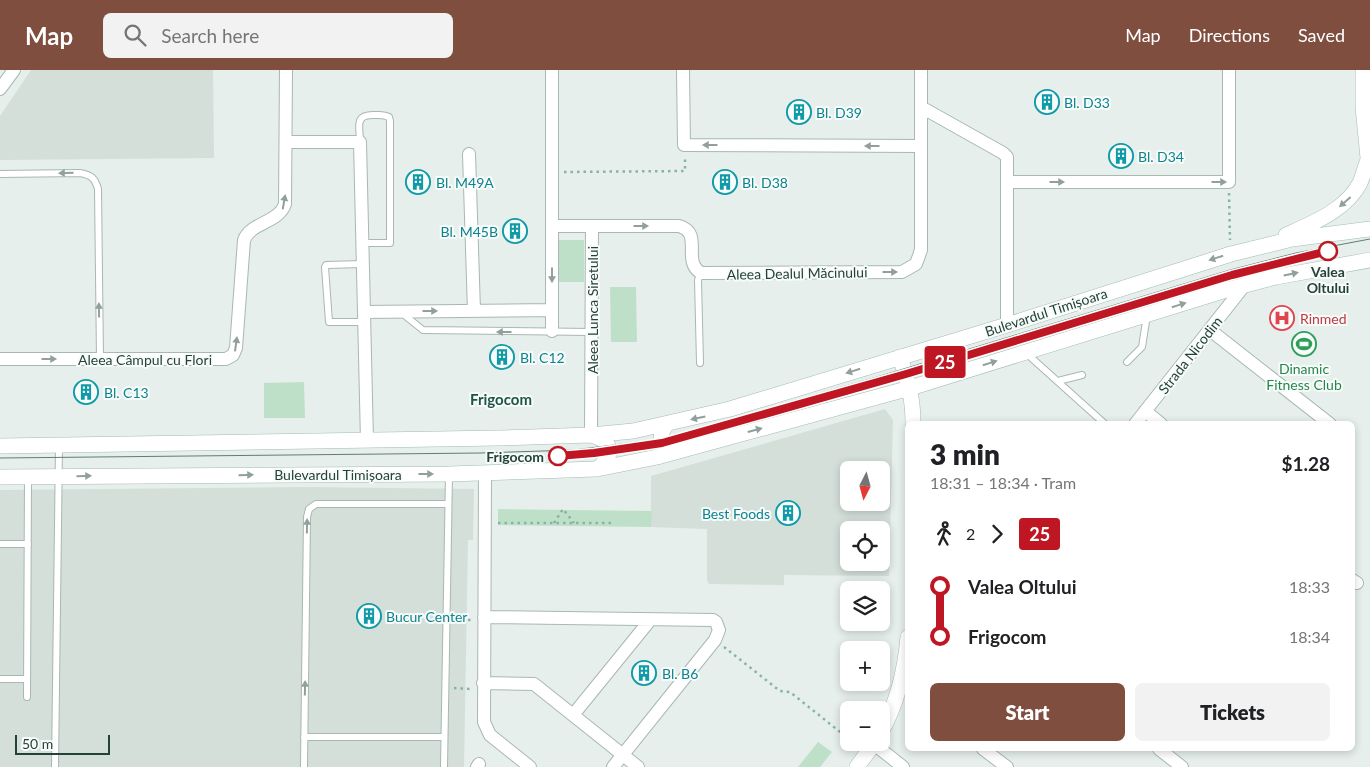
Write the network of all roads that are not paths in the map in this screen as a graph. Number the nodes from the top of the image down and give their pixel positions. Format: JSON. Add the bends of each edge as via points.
{"nodes":[{"id":1,"x":14,"y":70,"type":"edge"},
{"id":2,"x":286,"y":70,"type":"edge"},
{"id":3,"x":552,"y":70,"type":"edge"},
{"id":4,"x":683,"y":70,"type":"edge"},
{"id":5,"x":921,"y":70,"type":"edge"},
{"id":6,"x":1229,"y":70,"type":"edge"},
{"id":7,"x":1363,"y":70,"type":"edge"},
{"id":8,"x":1369,"y":70,"type":"edge"},
{"id":9,"x":1370,"y":78,"type":"edge"},
{"id":10,"x":0,"y":89,"type":"edge"},
{"id":11,"x":921,"y":107,"type":"junction"},
{"id":12,"x":287,"y":142,"type":"junction"},
{"id":13,"x":360,"y":142,"type":"junction"},
{"id":14,"x":921,"y":146,"type":"junction"},
{"id":15,"x":469,"y":154,"type":"dead end"},
{"id":16,"x":1368,"y":160,"type":"junction"},
{"id":17,"x":0,"y":174,"type":"edge"},
{"id":18,"x":1370,"y":177,"type":"edge"},
{"id":19,"x":1008,"y":182,"type":"junction"},
{"id":20,"x":552,"y":226,"type":"junction"},
{"id":21,"x":592,"y":226,"type":"junction"},
{"id":22,"x":1370,"y":230,"type":"edge"},
{"id":23,"x":363,"y":243,"type":"junction"},
{"id":24,"x":1263,"y":246,"type":"junction"},
{"id":25,"x":1370,"y":260,"type":"edge"},
{"id":26,"x":363,"y":264,"type":"junction"},
{"id":27,"x":701,"y":273,"type":"junction"},
{"id":28,"x":1244,"y":286,"type":"junction"},
{"id":29,"x":552,"y":310,"type":"junction"},
{"id":30,"x":400,"y":311,"type":"junction"},
{"id":31,"x":474,"y":311,"type":"junction"},
{"id":32,"x":1147,"y":315,"type":"junction"},
{"id":33,"x":365,"y":317,"type":"junction"},
{"id":34,"x":1007,"y":325,"type":"junction"},
{"id":35,"x":1210,"y":330,"type":"junction"},
{"id":36,"x":552,"y":331,"type":"junction"},
{"id":37,"x":592,"y":332,"type":"junction"},
{"id":38,"x":1025,"y":352,"type":"junction"},
{"id":39,"x":900,"y":357,"type":"junction"},
{"id":40,"x":0,"y":359,"type":"edge"},
{"id":41,"x":100,"y":359,"type":"junction"},
{"id":42,"x":1127,"y":362,"type":"dead end"},
{"id":43,"x":700,"y":363,"type":"dead end"},
{"id":44,"x":1082,"y":375,"type":"dead end"},
{"id":45,"x":1058,"y":381,"type":"junction"},
{"id":46,"x":910,"y":388,"type":"junction"},
{"id":47,"x":1146,"y":411,"type":"junction"},
{"id":48,"x":913,"y":421,"type":"edge"},
{"id":49,"x":1102,"y":421,"type":"edge"},
{"id":50,"x":1138,"y":421,"type":"edge"},
{"id":51,"x":1158,"y":421,"type":"edge"},
{"id":52,"x":1326,"y":421,"type":"edge"},
{"id":53,"x":667,"y":424,"type":"junction"},
{"id":54,"x":592,"y":435,"type":"junction"},
{"id":55,"x":367,"y":441,"type":"junction"},
{"id":56,"x":59,"y":445,"type":"junction"},
{"id":57,"x":0,"y":446,"type":"edge"},
{"id":58,"x":674,"y":452,"type":"junction"},
{"id":59,"x":597,"y":469,"type":"junction"},
{"id":60,"x":485,"y":473,"type":"junction"},
{"id":61,"x":448,"y":474,"type":"junction"},
{"id":62,"x":59,"y":476,"type":"junction"},
{"id":63,"x":0,"y":477,"type":"edge"},
{"id":64,"x":28,"y":477,"type":"junction"},
{"id":65,"x":448,"y":504,"type":"junction"},
{"id":66,"x":0,"y":544,"type":"edge"},
{"id":67,"x":28,"y":544,"type":"junction"},
{"id":68,"x":484,"y":619,"type":"junction"},
{"id":69,"x":651,"y":619,"type":"junction"},
{"id":70,"x":0,"y":678,"type":"edge"},
{"id":71,"x":27,"y":679,"type":"junction"},
{"id":72,"x":483,"y":686,"type":"junction"},
{"id":73,"x":905,"y":686,"type":"edge"},
{"id":74,"x":27,"y":697,"type":"dead end"},
{"id":75,"x":890,"y":713,"type":"edge"},
{"id":76,"x":572,"y":715,"type":"junction"},
{"id":77,"x":304,"y":737,"type":"junction"},
{"id":78,"x":444,"y":737,"type":"junction"},
{"id":79,"x":868,"y":751,"type":"edge"},
{"id":80,"x":888,"y":751,"type":"edge"},
{"id":81,"x":986,"y":751,"type":"edge"},
{"id":82,"x":1162,"y":751,"type":"edge"},
{"id":83,"x":623,"y":755,"type":"junction"},
{"id":84,"x":55,"y":767,"type":"edge"},
{"id":85,"x":304,"y":767,"type":"edge"},
{"id":86,"x":444,"y":767,"type":"edge"},
{"id":87,"x":530,"y":767,"type":"edge"},
{"id":88,"x":613,"y":767,"type":"edge"},
{"id":89,"x":638,"y":767,"type":"edge"},
{"id":90,"x":857,"y":767,"type":"edge"},
{"id":91,"x":902,"y":767,"type":"edge"},
{"id":92,"x":1007,"y":767,"type":"edge"},
{"id":93,"x":1182,"y":767,"type":"edge"}],
"edges":[{"from":1,"to":10,"type":"street"},
{"from":2,"to":12,"type":"street","name":"Aleea Câmpul cu Flori"},
{"from":3,"to":20,"type":"street"},
{"from":14,"to":4,"type":"street","one_way":true,"via":[[684,145]]},
{"from":5,"to":11,"type":"street","name":"Aleea Dealul Măcinului"},
{"from":19,"to":6,"type":"street","one_way":true,"via":[[1229,182]]},
{"from":7,"to":16,"type":"main road"},
{"from":8,"to":9,"type":"main road"},
{"from":11,"to":14,"type":"street","name":"Aleea Dealul Măcinului"},
{"from":11,"to":19,"type":"street","via":[[1003,153],[1008,161]]},
{"from":12,"to":13,"type":"street"},
{"from":41,"to":12,"type":"street","name":"Aleea Câmpul cu Flori","one_way":true,"via":[[226,359],[233,355],[244,240],[247,233],[284,210]]},
{"from":13,"to":23,"type":"street"},
{"from":13,"to":23,"type":"lane","via":[[361,117],[389,117],[390,243]]},
{"from":27,"to":14,"type":"street","name":"Aleea Dealul Măcinului","one_way":true,"via":[[902,272],[916,264],[921,250]]},
{"from":15,"to":31,"type":"street"},
{"from":16,"to":18,"type":"main road"},
{"from":16,"to":24,"type":"main road","one_way":true,"via":[[1360,183],[1344,203]]},
{"from":41,"to":17,"type":"lane","one_way":true,"via":[[98,189],[95,180],[80,173]]},
{"from":19,"to":34,"type":"street"},
{"from":20,"to":21,"type":"street","name":"Aleea Lunca Siretului"},
{"from":20,"to":29,"type":"street","one_way":true},
{"from":21,"to":27,"type":"street","one_way":true,"via":[[686,228],[692,239],[692,263]]},
{"from":21,"to":37,"type":"street","name":"Aleea Lunca Siretului"},
{"from":22,"to":24,"type":"main road","name":"Bulevardul Timișoara","via":[[1325,234]]},
{"from":23,"to":26,"type":"street"},
{"from":24,"to":34,"type":"main road","name":"Bulevardul Timișoara","one_way":true},
{"from":28,"to":25,"type":"main road","name":"Bulevardul Timișoara","one_way":true},
{"from":26,"to":33,"type":"street"},
{"from":26,"to":33,"type":"lane","via":[[326,265],[325,286],[329,322]]},
{"from":27,"to":43,"type":"lane","via":[[698,280]]},
{"from":32,"to":28,"type":"main road","name":"Bulevardul Timișoara","one_way":true},
{"from":28,"to":35,"type":"street","name":"Strada Nicodim"},
{"from":29,"to":31,"type":"street"},
{"from":29,"to":36,"type":"street"},
{"from":30,"to":31,"type":"street","one_way":true},
{"from":30,"to":33,"type":"street"},
{"from":36,"to":30,"type":"lane","one_way":true,"via":[[423,330]]},
{"from":32,"to":38,"type":"main road","name":"Bulevardul Timișoara"},
{"from":32,"to":42,"type":"lane","via":[[1142,347]]},
{"from":33,"to":55,"type":"street"},
{"from":34,"to":39,"type":"main road","name":"Bulevardul Timișoara"},
{"from":35,"to":47,"type":"street","name":"Strada Nicodim"},
{"from":35,"to":52,"type":"street"},
{"from":36,"to":37,"type":"lane"},
{"from":37,"to":54,"type":"street","name":"Aleea Lunca Siretului"},
{"from":38,"to":45,"type":"lane"},
{"from":46,"to":38,"type":"main road","name":"Bulevardul Timișoara","one_way":true},
{"from":39,"to":46,"type":"main road"},
{"from":39,"to":53,"type":"main road","name":"Bulevardul Timișoara","one_way":true,"via":[[730,409]]},
{"from":40,"to":41,"type":"street","name":"Aleea Câmpul cu Flori","one_way":true},
{"from":44,"to":45,"type":"lane"},
{"from":45,"to":49,"type":"lane"},
{"from":46,"to":48,"type":"main road"},
{"from":58,"to":46,"type":"main road","name":"Bulevardul Timișoara","one_way":true},
{"from":47,"to":50,"type":"street","name":"Strada Nicodim"},
{"from":47,"to":51,"type":"street"},
{"from":53,"to":54,"type":"main road","name":"Bulevardul Timișoara"},
{"from":53,"to":58,"type":"main road","via":[[660,439]]},
{"from":54,"to":55,"type":"main road","name":"Bulevardul Timișoara"},
{"from":54,"to":59,"type":"main road","via":[[608,446],[607,460]]},
{"from":55,"to":56,"type":"main road","name":"Bulevardul Timișoara"},
{"from":56,"to":57,"type":"main road","name":"Bulevardul Timișoara"},
{"from":56,"to":62,"type":"lane"},
{"from":58,"to":59,"type":"main road","name":"Bulevardul Timișoara"},
{"from":59,"to":60,"type":"main road","name":"Bulevardul Timișoara"},
{"from":60,"to":61,"type":"main road","name":"Bulevardul Timișoara"},
{"from":60,"to":68,"type":"street"},
{"from":62,"to":61,"type":"main road","name":"Bulevardul Timișoara","one_way":true},
{"from":61,"to":65,"type":"lane"},
{"from":62,"to":64,"type":"main road","name":"Bulevardul Timișoara"},
{"from":62,"to":84,"type":"lane"},
{"from":63,"to":64,"type":"main road","name":"Bulevardul Timișoara"},
{"from":64,"to":67,"type":"lane"},
{"from":77,"to":65,"type":"lane","one_way":true,"via":[[309,509],[316,504]]},
{"from":65,"to":78,"type":"lane"},
{"from":66,"to":67,"type":"lane"},
{"from":67,"to":71,"type":"lane"},
{"from":68,"to":69,"type":"street"},
{"from":68,"to":72,"type":"street"},
{"from":69,"to":76,"type":"street"},
{"from":69,"to":83,"type":"street","via":[[713,620],[719,630],[715,640]]},
{"from":70,"to":71,"type":"lane"},
{"from":71,"to":74,"type":"lane"},
{"from":72,"to":76,"type":"street","via":[[534,684]]},
{"from":72,"to":87,"type":"street","via":[[486,729]]},
{"from":73,"to":75,"type":"main road"},
{"from":76,"to":83,"type":"street"},
{"from":77,"to":78,"type":"lane"},
{"from":77,"to":85,"type":"lane"},
{"from":78,"to":86,"type":"lane"},
{"from":79,"to":90,"type":"main road"},
{"from":80,"to":91,"type":"street"},
{"from":81,"to":92,"type":"street"},
{"from":82,"to":93,"type":"street"},
{"from":83,"to":88,"type":"street"},
{"from":83,"to":89,"type":"street"}]}
